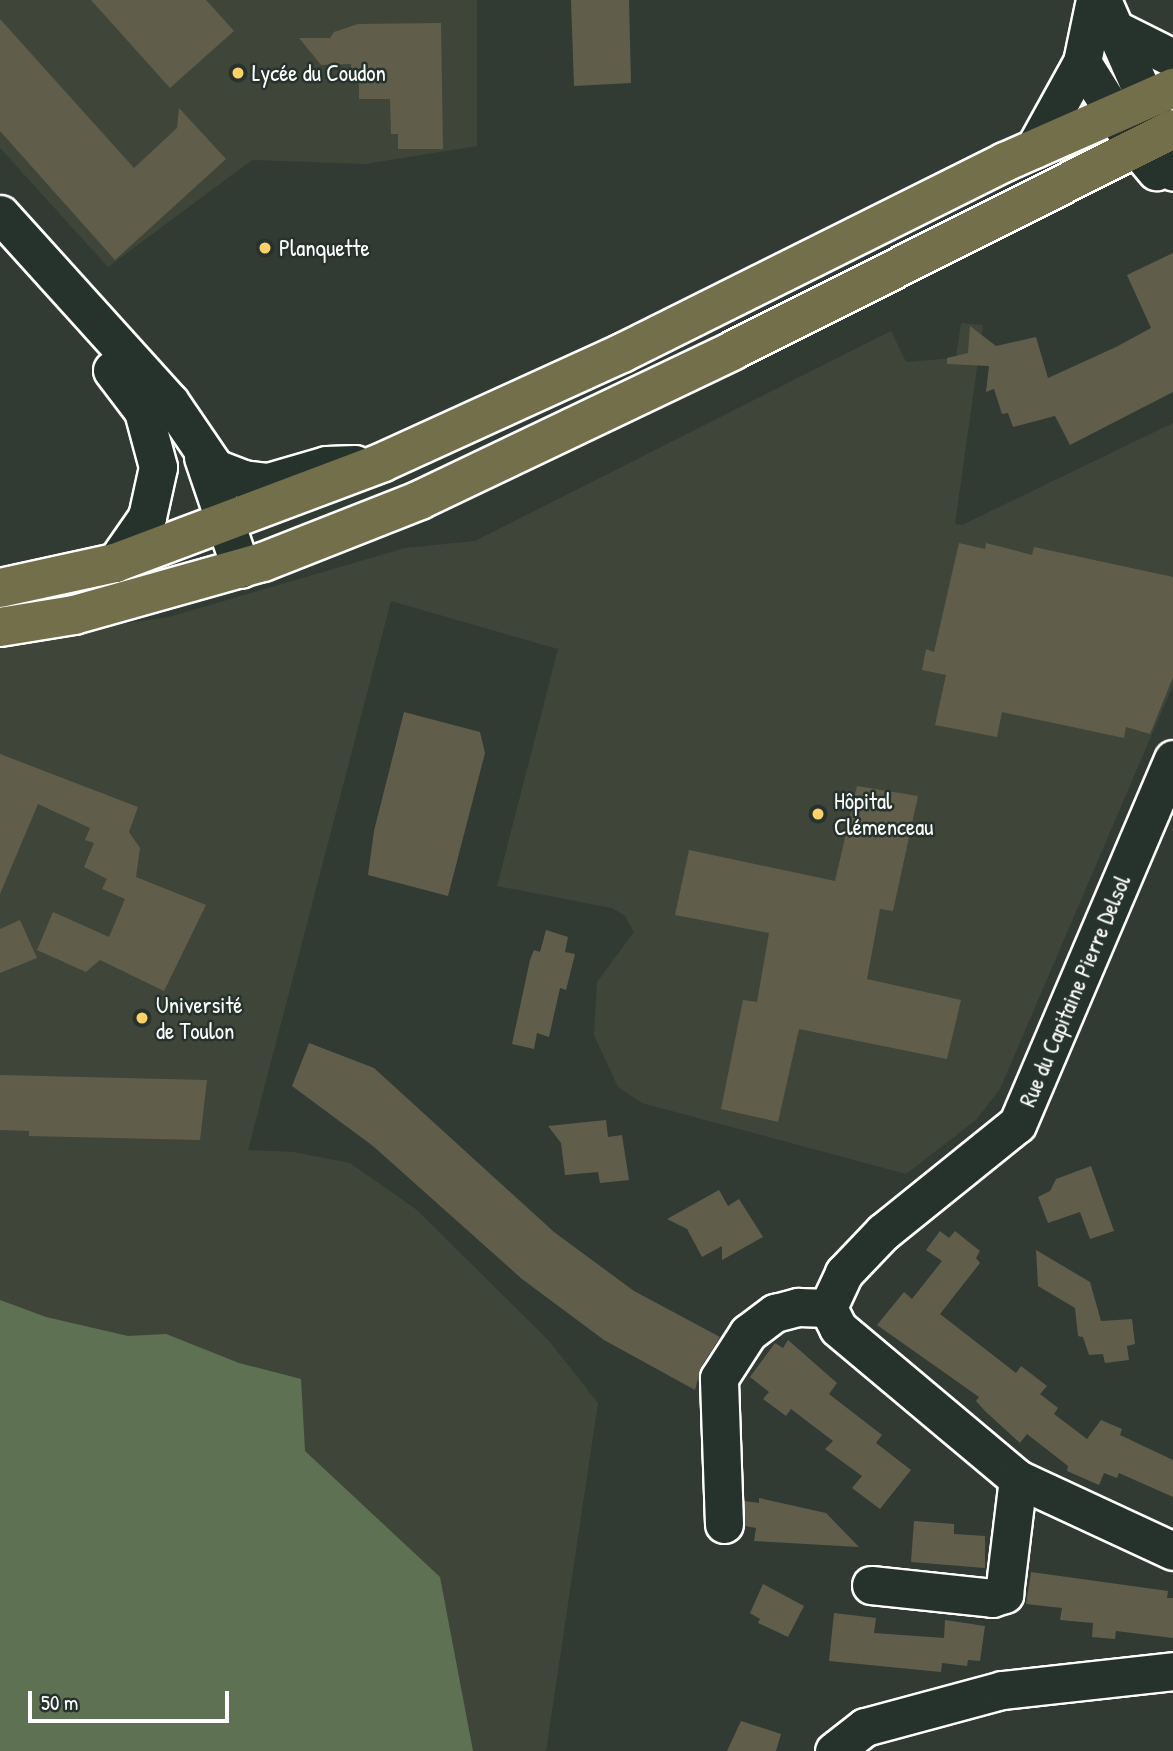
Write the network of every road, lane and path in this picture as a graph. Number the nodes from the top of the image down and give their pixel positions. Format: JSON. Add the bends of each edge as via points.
{"nodes":[{"id":1,"x":1103,"y":9,"type":"edge"},
{"id":2,"x":1173,"y":58,"type":"edge"},
{"id":3,"x":1082,"y":62,"type":"junction"},
{"id":4,"x":1144,"y":99,"type":"edge"},
{"id":5,"x":1156,"y":136,"type":"edge"},
{"id":6,"x":1034,"y":149,"type":"junction"},
{"id":7,"x":1173,"y":172,"type":"edge"},
{"id":8,"x":1173,"y":187,"type":"edge"},
{"id":9,"x":0,"y":214,"type":"edge"},
{"id":10,"x":0,"y":248,"type":"edge"},
{"id":11,"x":203,"y":457,"type":"junction"},
{"id":12,"x":383,"y":462,"type":"junction"},
{"id":13,"x":158,"y":467,"type":"junction"},
{"id":14,"x":226,"y":524,"type":"junction"},
{"id":15,"x":180,"y":540,"type":"junction"},
{"id":16,"x":115,"y":563,"type":"junction"},
{"id":17,"x":241,"y":569,"type":"junction"},
{"id":18,"x":192,"y":583,"type":"junction"},
{"id":19,"x":0,"y":588,"type":"edge"},
{"id":20,"x":0,"y":627,"type":"edge"},
{"id":21,"x":1173,"y":759,"type":"edge"},
{"id":22,"x":828,"y":1308,"type":"junction"},
{"id":23,"x":1018,"y":1479,"type":"junction"},
{"id":24,"x":724,"y":1524,"type":"dead end"},
{"id":25,"x":1173,"y":1550,"type":"edge"},
{"id":26,"x":872,"y":1585,"type":"dead end"},
{"id":27,"x":1173,"y":1671,"type":"edge"},
{"id":28,"x":834,"y":1751,"type":"edge"}],
"edges":[{"from":1,"to":2,"type":"street"},
{"from":1,"to":3,"type":"street"},
{"from":1,"to":4,"type":"street"},
{"from":3,"to":4,"type":"street"},
{"from":3,"to":6,"type":"street"},
{"from":4,"to":5,"type":"street"},
{"from":4,"to":6,"type":"main road"},
{"from":5,"to":7,"type":"street"},
{"from":5,"to":8,"type":"street"},
{"from":5,"to":17,"type":"main road","via":[[732,351],[420,500],[303,549]]},
{"from":6,"to":12,"type":"main road","via":[[622,353]]},
{"from":9,"to":11,"type":"street","via":[[170,402]]},
{"from":10,"to":13,"type":"street","via":[[126,385],[143,411]]},
{"from":11,"to":12,"type":"street","via":[[215,468],[256,482],[326,465]]},
{"from":11,"to":14,"type":"street"},
{"from":12,"to":14,"type":"main road"},
{"from":13,"to":15,"type":"street"},
{"from":13,"to":16,"type":"street","via":[[147,517]]},
{"from":14,"to":15,"type":"main road"},
{"from":14,"to":17,"type":"street"},
{"from":15,"to":16,"type":"main road"},
{"from":15,"to":18,"type":"street"},
{"from":16,"to":19,"type":"main road"},
{"from":17,"to":18,"type":"main road"},
{"from":18,"to":20,"type":"main road","via":[[74,615]]},
{"from":21,"to":22,"type":"street","name":"Rue du Capitaine Pierre Delsol","via":[[1017,1124],[883,1232],[844,1273]]},
{"from":22,"to":23,"type":"street","via":[[838,1328]]},
{"from":22,"to":24,"type":"street","via":[[797,1307],[775,1313],[748,1333],[719,1378]]},
{"from":23,"to":25,"type":"street"},
{"from":23,"to":26,"type":"street","via":[[1004,1594],[992,1598]]},
{"from":27,"to":28,"type":"street","via":[[1002,1690],[865,1727]]}]}
